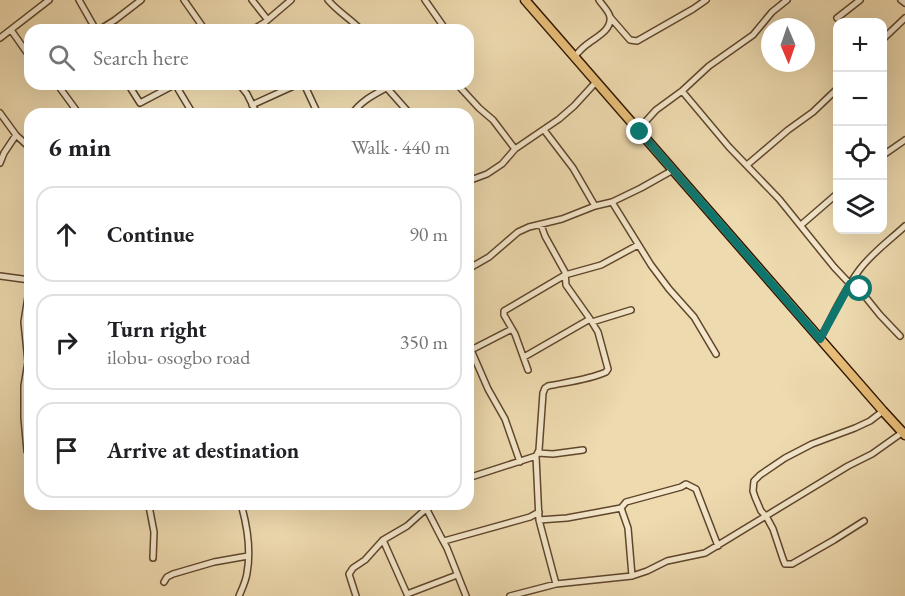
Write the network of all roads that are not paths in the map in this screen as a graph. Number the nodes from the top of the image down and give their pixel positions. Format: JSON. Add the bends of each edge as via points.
{"nodes":[{"id":1,"x":49,"y":0,"type":"edge"},
{"id":2,"x":79,"y":0,"type":"edge"},
{"id":3,"x":141,"y":0,"type":"edge"},
{"id":4,"x":183,"y":0,"type":"edge"},
{"id":5,"x":252,"y":0,"type":"edge"},
{"id":6,"x":291,"y":0,"type":"edge"},
{"id":7,"x":328,"y":0,"type":"edge"},
{"id":8,"x":425,"y":0,"type":"edge"},
{"id":9,"x":525,"y":0,"type":"edge"},
{"id":10,"x":599,"y":0,"type":"edge"},
{"id":11,"x":706,"y":0,"type":"edge"},
{"id":12,"x":787,"y":0,"type":"edge"},
{"id":13,"x":860,"y":0,"type":"edge"},
{"id":14,"x":901,"y":0,"type":"edge"},
{"id":15,"x":905,"y":3,"type":"edge"},
{"id":16,"x":610,"y":17,"type":"junction"},
{"id":17,"x":837,"y":18,"type":"dead end"},
{"id":18,"x":905,"y":18,"type":"edge"},
{"id":19,"x":265,"y":21,"type":"junction"},
{"id":20,"x":94,"y":24,"type":"edge"},
{"id":21,"x":108,"y":24,"type":"edge"},
{"id":22,"x":201,"y":24,"type":"edge"},
{"id":23,"x":261,"y":24,"type":"edge"},
{"id":24,"x":266,"y":24,"type":"edge"},
{"id":25,"x":356,"y":24,"type":"edge"},
{"id":26,"x":441,"y":24,"type":"edge"},
{"id":27,"x":11,"y":30,"type":"junction"},
{"id":28,"x":887,"y":35,"type":"edge"},
{"id":29,"x":0,"y":38,"type":"edge"},
{"id":30,"x":24,"y":48,"type":"edge"},
{"id":31,"x":574,"y":57,"type":"junction"},
{"id":32,"x":596,"y":82,"type":"junction"},
{"id":33,"x":62,"y":90,"type":"edge"},
{"id":34,"x":132,"y":90,"type":"edge"},
{"id":35,"x":165,"y":90,"type":"edge"},
{"id":36,"x":179,"y":90,"type":"edge"},
{"id":37,"x":243,"y":90,"type":"edge"},
{"id":38,"x":285,"y":90,"type":"edge"},
{"id":39,"x":307,"y":90,"type":"edge"},
{"id":40,"x":382,"y":90,"type":"edge"},
{"id":41,"x":393,"y":90,"type":"edge"},
{"id":42,"x":462,"y":90,"type":"edge"},
{"id":43,"x":682,"y":91,"type":"junction"},
{"id":44,"x":833,"y":92,"type":"edge"},
{"id":45,"x":252,"y":105,"type":"junction"},
{"id":46,"x":75,"y":108,"type":"edge"},
{"id":47,"x":190,"y":108,"type":"edge"},
{"id":48,"x":254,"y":108,"type":"edge"},
{"id":49,"x":315,"y":108,"type":"edge"},
{"id":50,"x":356,"y":108,"type":"edge"},
{"id":51,"x":406,"y":108,"type":"edge"},
{"id":52,"x":0,"y":113,"type":"edge"},
{"id":53,"x":544,"y":130,"type":"junction"},
{"id":54,"x":640,"y":132,"type":"junction"},
{"id":55,"x":16,"y":135,"type":"junction"},
{"id":56,"x":905,"y":140,"type":"edge"},
{"id":57,"x":24,"y":142,"type":"edge"},
{"id":58,"x":515,"y":149,"type":"junction"},
{"id":59,"x":887,"y":153,"type":"edge"},
{"id":60,"x":0,"y":163,"type":"edge"},
{"id":61,"x":747,"y":165,"type":"junction"},
{"id":62,"x":673,"y":170,"type":"junction"},
{"id":63,"x":474,"y":176,"type":"edge"},
{"id":64,"x":833,"y":197,"type":"edge"},
{"id":65,"x":612,"y":202,"type":"junction"},
{"id":66,"x":595,"y":206,"type":"junction"},
{"id":67,"x":541,"y":225,"type":"junction"},
{"id":68,"x":801,"y":225,"type":"junction"},
{"id":69,"x":905,"y":226,"type":"edge"},
{"id":70,"x":638,"y":245,"type":"junction"},
{"id":71,"x":474,"y":266,"type":"edge"},
{"id":72,"x":566,"y":275,"type":"junction"},
{"id":73,"x":0,"y":276,"type":"edge"},
{"id":74,"x":24,"y":281,"type":"edge"},
{"id":75,"x":850,"y":284,"type":"junction"},
{"id":76,"x":631,"y":310,"type":"dead end"},
{"id":77,"x":591,"y":321,"type":"junction"},
{"id":78,"x":512,"y":329,"type":"junction"},
{"id":79,"x":900,"y":336,"type":"dead end"},
{"id":80,"x":820,"y":339,"type":"junction"},
{"id":81,"x":474,"y":348,"type":"edge"},
{"id":82,"x":716,"y":354,"type":"dead end"},
{"id":83,"x":474,"y":357,"type":"edge"},
{"id":84,"x":524,"y":357,"type":"junction"},
{"id":85,"x":528,"y":370,"type":"dead end"},
{"id":86,"x":24,"y":386,"type":"edge"},
{"id":87,"x":883,"y":411,"type":"junction"},
{"id":88,"x":24,"y":418,"type":"edge"},
{"id":89,"x":904,"y":433,"type":"edge"},
{"id":90,"x":583,"y":450,"type":"dead end"},
{"id":91,"x":537,"y":455,"type":"junction"},
{"id":92,"x":520,"y":462,"type":"junction"},
{"id":93,"x":474,"y":476,"type":"edge"},
{"id":94,"x":621,"y":508,"type":"junction"},
{"id":95,"x":150,"y":510,"type":"edge"},
{"id":96,"x":242,"y":510,"type":"edge"},
{"id":97,"x":422,"y":510,"type":"edge"},
{"id":98,"x":427,"y":510,"type":"edge"},
{"id":99,"x":539,"y":512,"type":"junction"},
{"id":100,"x":764,"y":513,"type":"junction"},
{"id":101,"x":539,"y":520,"type":"junction"},
{"id":102,"x":864,"y":521,"type":"dead end"},
{"id":103,"x":383,"y":540,"type":"junction"},
{"id":104,"x":444,"y":541,"type":"junction"},
{"id":105,"x":718,"y":546,"type":"junction"},
{"id":106,"x":248,"y":556,"type":"junction"},
{"id":107,"x":153,"y":558,"type":"dead end"},
{"id":108,"x":457,"y":575,"type":"junction"},
{"id":109,"x":632,"y":576,"type":"junction"},
{"id":110,"x":164,"y":582,"type":"dead end"},
{"id":111,"x":555,"y":584,"type":"junction"},
{"id":112,"x":239,"y":596,"type":"edge"},
{"id":113,"x":356,"y":596,"type":"edge"},
{"id":114,"x":466,"y":596,"type":"edge"},
{"id":115,"x":510,"y":596,"type":"edge"}],
"edges":[{"from":1,"to":27,"type":"street"},
{"from":2,"to":20,"type":"street"},
{"from":3,"to":21,"type":"street"},
{"from":4,"to":22,"type":"street"},
{"from":5,"to":19,"type":"street"},
{"from":6,"to":19,"type":"street"},
{"from":7,"to":25,"type":"street"},
{"from":8,"to":26,"type":"street"},
{"from":9,"to":31,"type":"main road"},
{"from":10,"to":16,"type":"street"},
{"from":11,"to":16,"type":"street","via":[[637,41],[630,40]]},
{"from":12,"to":43,"type":"street","via":[[753,34]]},
{"from":13,"to":17,"type":"street"},
{"from":14,"to":15,"type":"street"},
{"from":16,"to":31,"type":"street","via":[[603,32]]},
{"from":18,"to":28,"type":"street"},
{"from":19,"to":23,"type":"street"},
{"from":19,"to":24,"type":"street"},
{"from":27,"to":29,"type":"street"},
{"from":27,"to":30,"type":"street"},
{"from":31,"to":32,"type":"main road"},
{"from":32,"to":53,"type":"street"},
{"from":32,"to":54,"type":"main road"},
{"from":33,"to":46,"type":"street"},
{"from":34,"to":35,"type":"street","via":[[140,103]]},
{"from":36,"to":47,"type":"street"},
{"from":37,"to":45,"type":"street"},
{"from":38,"to":45,"type":"street"},
{"from":39,"to":49,"type":"street"},
{"from":40,"to":50,"type":"street"},
{"from":41,"to":51,"type":"street"},
{"from":42,"to":58,"type":"street"},
{"from":43,"to":54,"type":"street","via":[[656,110]]},
{"from":43,"to":61,"type":"street"},
{"from":44,"to":61,"type":"street"},
{"from":45,"to":48,"type":"street"},
{"from":52,"to":55,"type":"street"},
{"from":53,"to":58,"type":"street"},
{"from":53,"to":66,"type":"street"},
{"from":54,"to":62,"type":"main road"},
{"from":55,"to":57,"type":"street"},
{"from":55,"to":60,"type":"street"},
{"from":56,"to":59,"type":"street"},
{"from":58,"to":63,"type":"street","via":[[496,169]]},
{"from":61,"to":68,"type":"street"},
{"from":62,"to":65,"type":"street"},
{"from":62,"to":80,"type":"main road"},
{"from":64,"to":68,"type":"street"},
{"from":65,"to":66,"type":"street"},
{"from":65,"to":70,"type":"street"},
{"from":66,"to":67,"type":"street"},
{"from":67,"to":71,"type":"street","via":[[518,232]]},
{"from":67,"to":72,"type":"street"},
{"from":68,"to":75,"type":"street"},
{"from":69,"to":75,"type":"street","via":[[876,251]]},
{"from":70,"to":72,"type":"street","via":[[601,265]]},
{"from":70,"to":82,"type":"street","via":[[669,290],[694,317]]},
{"from":72,"to":77,"type":"street","via":[[569,290]]},
{"from":72,"to":78,"type":"street","via":[[504,311]]},
{"from":73,"to":74,"type":"street"},
{"from":75,"to":79,"type":"street","via":[[860,289]]},
{"from":75,"to":80,"type":"street"},
{"from":76,"to":77,"type":"street"},
{"from":77,"to":84,"type":"street"},
{"from":77,"to":91,"type":"street","via":[[607,371],[545,388]]},
{"from":78,"to":81,"type":"street"},
{"from":78,"to":84,"type":"street"},
{"from":80,"to":87,"type":"main road"},
{"from":83,"to":92,"type":"street","via":[[505,419]]},
{"from":84,"to":85,"type":"street"},
{"from":86,"to":88,"type":"street"},
{"from":87,"to":89,"type":"main road"},
{"from":87,"to":100,"type":"street","via":[[785,458],[756,478],[753,491]]},
{"from":89,"to":100,"type":"street"},
{"from":90,"to":91,"type":"street"},
{"from":91,"to":92,"type":"street"},
{"from":91,"to":99,"type":"street"},
{"from":92,"to":93,"type":"street"},
{"from":94,"to":101,"type":"street"},
{"from":94,"to":105,"type":"street","via":[[626,502],[686,484],[696,489]]},
{"from":94,"to":109,"type":"street","via":[[628,528]]},
{"from":95,"to":107,"type":"street"},
{"from":96,"to":106,"type":"street"},
{"from":97,"to":103,"type":"street","via":[[407,526]]},
{"from":98,"to":104,"type":"street"},
{"from":99,"to":101,"type":"street"},
{"from":99,"to":104,"type":"street"},
{"from":100,"to":102,"type":"street","via":[[787,565]]},
{"from":100,"to":105,"type":"street"},
{"from":101,"to":111,"type":"street"},
{"from":103,"to":108,"type":"street","via":[[407,594]]},
{"from":103,"to":113,"type":"street","via":[[349,574]]},
{"from":104,"to":108,"type":"street"},
{"from":105,"to":109,"type":"street"},
{"from":106,"to":110,"type":"street","via":[[173,574]]},
{"from":106,"to":112,"type":"street"},
{"from":108,"to":114,"type":"street"},
{"from":109,"to":111,"type":"street"},
{"from":111,"to":115,"type":"street"}]}
